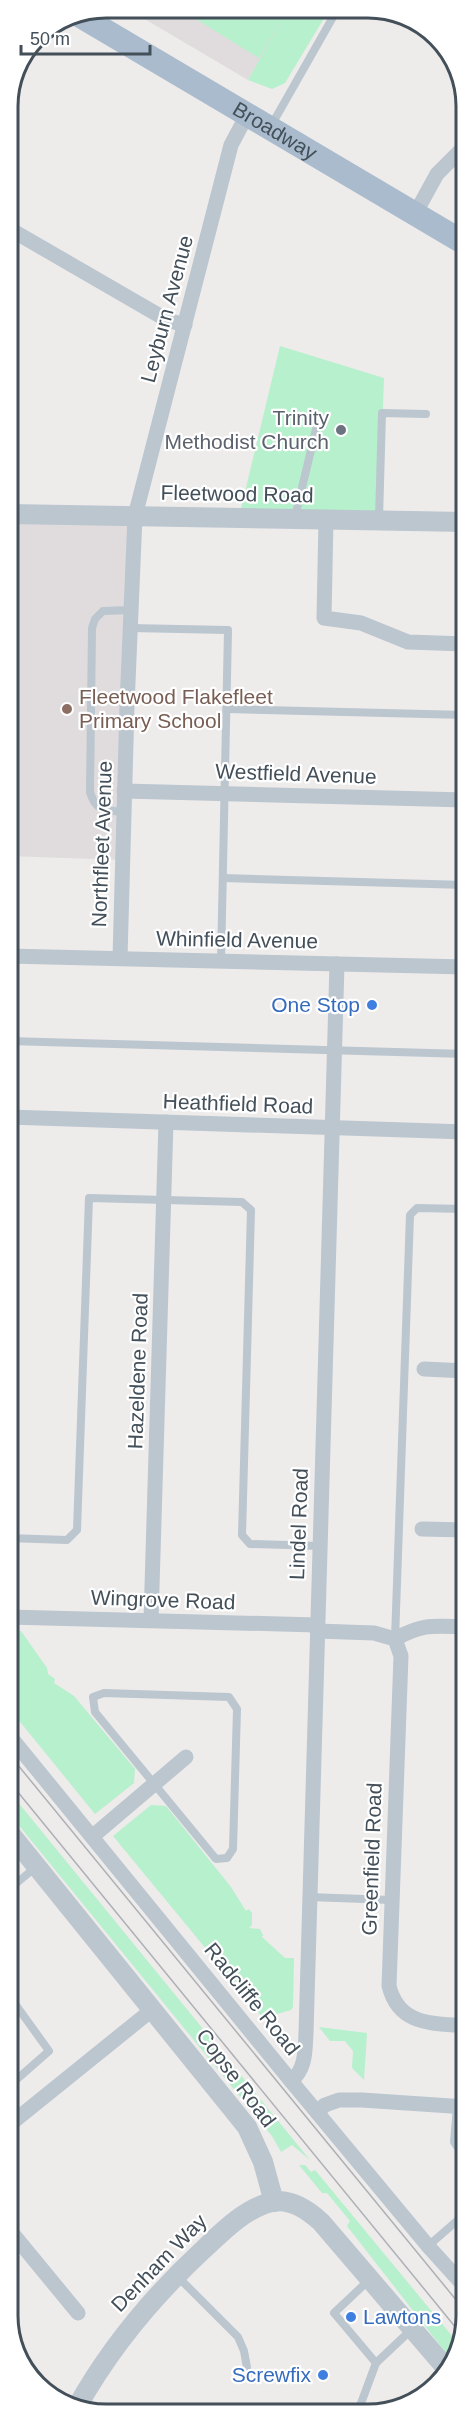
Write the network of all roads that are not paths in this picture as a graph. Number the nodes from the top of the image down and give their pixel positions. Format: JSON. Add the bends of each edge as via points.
{"nodes":[{"id":1,"x":333,"y":18,"type":"edge"},
{"id":2,"x":88,"y":20,"type":"edge"},
{"id":3,"x":247,"y":115,"type":"junction"},
{"id":4,"x":269,"y":128,"type":"junction"},
{"id":5,"x":456,"y":155,"type":"edge"},
{"id":6,"x":415,"y":214,"type":"junction"},
{"id":7,"x":18,"y":234,"type":"edge"},
{"id":8,"x":456,"y":238,"type":"edge"},
{"id":9,"x":185,"y":325,"type":"junction"},
{"id":10,"x":426,"y":414,"type":"dead end"},
{"id":11,"x":317,"y":425,"type":"dead end"},
{"id":12,"x":18,"y":514,"type":"edge"},
{"id":13,"x":135,"y":516,"type":"junction"},
{"id":14,"x":294,"y":518,"type":"junction"},
{"id":15,"x":326,"y":519,"type":"junction"},
{"id":16,"x":379,"y":519,"type":"junction"},
{"id":17,"x":456,"y":522,"type":"edge"},
{"id":18,"x":130,"y":610,"type":"junction"},
{"id":19,"x":130,"y":628,"type":"junction"},
{"id":20,"x":456,"y":644,"type":"edge"},
{"id":21,"x":227,"y":709,"type":"junction"},
{"id":22,"x":456,"y":716,"type":"edge"},
{"id":23,"x":124,"y":790,"type":"junction"},
{"id":24,"x":224,"y":793,"type":"junction"},
{"id":25,"x":456,"y":800,"type":"edge"},
{"id":26,"x":124,"y":812,"type":"junction"},
{"id":27,"x":223,"y":878,"type":"junction"},
{"id":28,"x":456,"y":885,"type":"edge"},
{"id":29,"x":18,"y":956,"type":"edge"},
{"id":30,"x":120,"y":958,"type":"junction"},
{"id":31,"x":221,"y":961,"type":"junction"},
{"id":32,"x":337,"y":964,"type":"junction"},
{"id":33,"x":456,"y":967,"type":"edge"},
{"id":34,"x":18,"y":1041,"type":"edge"},
{"id":35,"x":334,"y":1051,"type":"junction"},
{"id":36,"x":456,"y":1054,"type":"edge"},
{"id":37,"x":18,"y":1117,"type":"edge"},
{"id":38,"x":166,"y":1122,"type":"junction"},
{"id":39,"x":332,"y":1128,"type":"junction"},
{"id":40,"x":456,"y":1132,"type":"edge"},
{"id":41,"x":164,"y":1200,"type":"junction"},
{"id":42,"x":456,"y":1209,"type":"edge"},
{"id":43,"x":424,"y":1369,"type":"dead end"},
{"id":44,"x":456,"y":1371,"type":"edge"},
{"id":45,"x":422,"y":1529,"type":"dead end"},
{"id":46,"x":456,"y":1530,"type":"edge"},
{"id":47,"x":18,"y":1538,"type":"edge"},
{"id":48,"x":320,"y":1546,"type":"junction"},
{"id":49,"x":18,"y":1617,"type":"edge"},
{"id":50,"x":151,"y":1620,"type":"junction"},
{"id":51,"x":456,"y":1627,"type":"edge"},
{"id":52,"x":317,"y":1628,"type":"junction"},
{"id":53,"x":395,"y":1640,"type":"junction"},
{"id":54,"x":18,"y":1746,"type":"edge"},
{"id":55,"x":186,"y":1757,"type":"dead end"},
{"id":56,"x":153,"y":1784,"type":"junction"},
{"id":57,"x":93,"y":1836,"type":"junction"},
{"id":58,"x":18,"y":1843,"type":"edge"},
{"id":59,"x":37,"y":1866,"type":"junction"},
{"id":60,"x":18,"y":1882,"type":"edge"},
{"id":61,"x":309,"y":1897,"type":"junction"},
{"id":62,"x":392,"y":1900,"type":"junction"},
{"id":63,"x":18,"y":2008,"type":"edge"},
{"id":64,"x":153,"y":2009,"type":"junction"},
{"id":65,"x":456,"y":2025,"type":"edge"},
{"id":66,"x":18,"y":2078,"type":"edge"},
{"id":67,"x":291,"y":2081,"type":"junction"},
{"id":68,"x":456,"y":2106,"type":"edge"},
{"id":69,"x":317,"y":2112,"type":"junction"},
{"id":70,"x":18,"y":2118,"type":"edge"},
{"id":71,"x":274,"y":2202,"type":"junction"},
{"id":72,"x":456,"y":2222,"type":"edge"},
{"id":73,"x":18,"y":2240,"type":"edge"},
{"id":74,"x":428,"y":2246,"type":"junction"},
{"id":75,"x":176,"y":2275,"type":"junction"},
{"id":76,"x":456,"y":2277,"type":"edge"},
{"id":77,"x":370,"y":2280,"type":"junction"},
{"id":78,"x":78,"y":2313,"type":"dead end"},
{"id":79,"x":413,"y":2328,"type":"junction"},
{"id":80,"x":376,"y":2362,"type":"junction"},
{"id":81,"x":442,"y":2363,"type":"edge"},
{"id":82,"x":248,"y":2373,"type":"dead end"},
{"id":83,"x":82,"y":2400,"type":"edge"},
{"id":84,"x":361,"y":2404,"type":"edge"}],
"edges":[{"from":1,"to":4,"type":"lane"},
{"from":2,"to":3,"type":"main road","name":"Broadway"},
{"from":3,"to":4,"type":"main road","name":"Broadway"},
{"from":3,"to":9,"type":"street","name":"Leyburn Avenue","via":[[231,146]]},
{"from":4,"to":6,"type":"main road","name":"Broadway"},
{"from":5,"to":6,"type":"street","via":[[437,174]]},
{"from":6,"to":8,"type":"main road","name":"Broadway"},
{"from":7,"to":9,"type":"street","via":[[167,320]]},
{"from":9,"to":13,"type":"street","name":"Leyburn Avenue"},
{"from":10,"to":16,"type":"lane","via":[[381,413]]},
{"from":11,"to":14,"type":"lane"},
{"from":12,"to":13,"type":"street","name":"Fleetwood Road"},
{"from":13,"to":14,"type":"street","name":"Fleetwood Road"},
{"from":13,"to":18,"type":"street","name":"Northfleet Avenue"},
{"from":14,"to":15,"type":"street","name":"Fleetwood Road"},
{"from":15,"to":16,"type":"street","name":"Fleetwood Road"},
{"from":15,"to":20,"type":"street","via":[[324,618],[362,623],[408,642]]},
{"from":16,"to":17,"type":"street","name":"Fleetwood Road"},
{"from":18,"to":19,"type":"street","name":"Northfleet Avenue"},
{"from":18,"to":26,"type":"lane","via":[[103,611],[92,628],[90,792],[100,809]]},
{"from":19,"to":21,"type":"lane","via":[[228,630]]},
{"from":19,"to":23,"type":"street","name":"Northfleet Avenue"},
{"from":21,"to":22,"type":"lane"},
{"from":21,"to":24,"type":"lane"},
{"from":23,"to":24,"type":"street","name":"Westfield Avenue"},
{"from":23,"to":26,"type":"street","name":"Northfleet Avenue"},
{"from":24,"to":25,"type":"street","name":"Westfield Avenue"},
{"from":24,"to":27,"type":"lane"},
{"from":26,"to":30,"type":"street","name":"Northfleet Avenue"},
{"from":27,"to":28,"type":"lane"},
{"from":27,"to":31,"type":"lane"},
{"from":29,"to":30,"type":"street","name":"Whinfield Avenue"},
{"from":30,"to":31,"type":"street","name":"Whinfield Avenue"},
{"from":31,"to":32,"type":"street","name":"Whinfield Avenue"},
{"from":32,"to":33,"type":"street","name":"Whinfield Avenue"},
{"from":32,"to":35,"type":"street","name":"Lindel Road"},
{"from":34,"to":35,"type":"lane"},
{"from":35,"to":36,"type":"lane"},
{"from":35,"to":39,"type":"street","name":"Lindel Road"},
{"from":37,"to":38,"type":"street","name":"Heathfield Road"},
{"from":38,"to":39,"type":"street","name":"Heathfield Road"},
{"from":38,"to":41,"type":"street","name":"Hazeldene Road"},
{"from":39,"to":40,"type":"street","name":"Heathfield Road"},
{"from":39,"to":48,"type":"street","name":"Lindel Road"},
{"from":41,"to":47,"type":"lane","via":[[89,1198],[77,1530],[68,1540]]},
{"from":41,"to":48,"type":"lane","via":[[242,1202],[250,1210],[242,1535],[250,1544]]},
{"from":41,"to":50,"type":"street","name":"Hazeldene Road"},
{"from":42,"to":53,"type":"lane","via":[[417,1208],[410,1215]]},
{"from":43,"to":44,"type":"street"},
{"from":45,"to":46,"type":"street"},
{"from":48,"to":52,"type":"street","name":"Lindel Road"},
{"from":49,"to":50,"type":"street","name":"Wingrove Road"},
{"from":50,"to":52,"type":"street","name":"Wingrove Road"},
{"from":51,"to":53,"type":"street","via":[[424,1626]]},
{"from":52,"to":53,"type":"street","via":[[374,1633]]},
{"from":52,"to":61,"type":"street","name":"Lindel Road"},
{"from":53,"to":62,"type":"street","name":"Greenfield Road","via":[[401,1656]]},
{"from":54,"to":57,"type":"street","name":"Radcliffe Road"},
{"from":55,"to":56,"type":"street"},
{"from":56,"to":56,"type":"lane","via":[[216,1859],[227,1858],[233,1849],[237,1708],[229,1697],[104,1693],[93,1697],[95,1712]]},
{"from":56,"to":57,"type":"street"},
{"from":57,"to":67,"type":"street","name":"Radcliffe Road"},
{"from":58,"to":59,"type":"street","name":"Copse Road"},
{"from":59,"to":60,"type":"lane"},
{"from":59,"to":64,"type":"street","name":"Copse Road"},
{"from":61,"to":62,"type":"lane"},
{"from":61,"to":67,"type":"street","name":"Lindel Road","via":[[304,2060],[299,2074]]},
{"from":62,"to":65,"type":"street","name":"Greenfield Road","via":[[392,1997],[400,2009],[415,2019]]},
{"from":63,"to":66,"type":"lane","via":[[49,2051]]},
{"from":64,"to":70,"type":"street"},
{"from":64,"to":71,"type":"street","name":"Copse Road","via":[[247,2127],[261,2156]]},
{"from":67,"to":69,"type":"street","name":"Radcliffe Road"},
{"from":68,"to":69,"type":"street","via":[[339,2100]]},
{"from":69,"to":74,"type":"street","name":"Radcliffe Road"},
{"from":71,"to":75,"type":"street","name":"Denham Way","via":[[227,2227]]},
{"from":71,"to":77,"type":"street","via":[[294,2203],[309,2211]]},
{"from":72,"to":74,"type":"lane"},
{"from":73,"to":78,"type":"street"},
{"from":74,"to":76,"type":"street","name":"Radcliffe Road"},
{"from":75,"to":82,"type":"lane","via":[[238,2337]]},
{"from":75,"to":83,"type":"street","name":"Denham Way","via":[[125,2333]]},
{"from":77,"to":79,"type":"street"},
{"from":77,"to":80,"type":"lane","via":[[334,2313]]},
{"from":79,"to":80,"type":"lane"},
{"from":79,"to":81,"type":"street"},
{"from":80,"to":84,"type":"lane"}]}
